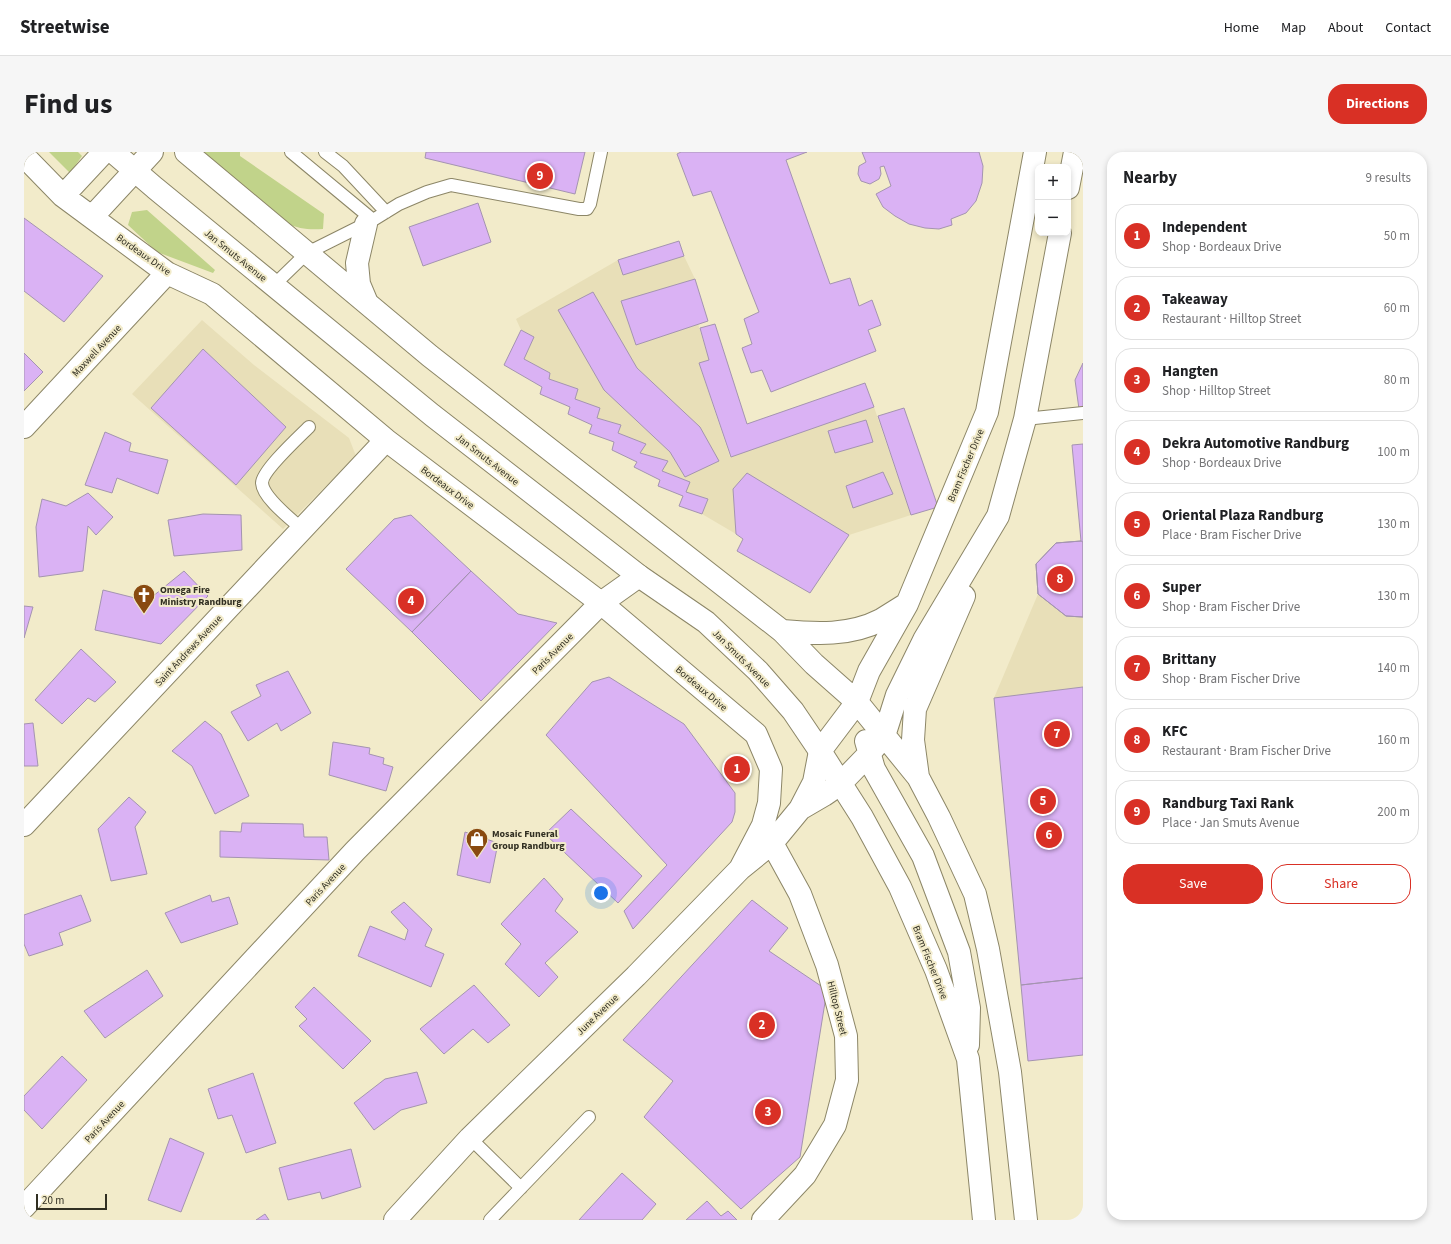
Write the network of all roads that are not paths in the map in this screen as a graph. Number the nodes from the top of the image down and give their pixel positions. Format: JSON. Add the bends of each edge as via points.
{"nodes":[{"id":1,"x":104,"y":152,"type":"edge"},
{"id":2,"x":113,"y":152,"type":"edge"},
{"id":3,"x":152,"y":152,"type":"edge"},
{"id":4,"x":186,"y":152,"type":"edge"},
{"id":5,"x":292,"y":152,"type":"edge"},
{"id":6,"x":326,"y":152,"type":"edge"},
{"id":7,"x":602,"y":152,"type":"edge"},
{"id":8,"x":1035,"y":152,"type":"edge"},
{"id":9,"x":1075,"y":152,"type":"edge"},
{"id":10,"x":24,"y":156,"type":"edge"},
{"id":11,"x":135,"y":171,"type":"junction"},
{"id":12,"x":1071,"y":173,"type":"edge"},
{"id":13,"x":63,"y":196,"type":"junction"},
{"id":14,"x":386,"y":212,"type":"junction"},
{"id":15,"x":92,"y":217,"type":"junction"},
{"id":16,"x":369,"y":222,"type":"junction"},
{"id":17,"x":1059,"y":236,"type":"edge"},
{"id":18,"x":307,"y":253,"type":"junction"},
{"id":19,"x":167,"y":273,"type":"junction"},
{"id":20,"x":274,"y":286,"type":"junction"},
{"id":21,"x":367,"y":303,"type":"junction"},
{"id":22,"x":1083,"y":413,"type":"edge"},
{"id":23,"x":1025,"y":419,"type":"junction"},
{"id":24,"x":24,"y":427,"type":"edge"},
{"id":25,"x":309,"y":427,"type":"dead end"},
{"id":26,"x":386,"y":440,"type":"junction"},
{"id":27,"x":998,"y":516,"type":"junction"},
{"id":28,"x":302,"y":529,"type":"junction"},
{"id":29,"x":639,"y":576,"type":"junction"},
{"id":30,"x":601,"y":603,"type":"junction"},
{"id":31,"x":907,"y":604,"type":"junction"},
{"id":32,"x":782,"y":632,"type":"junction"},
{"id":33,"x":857,"y":702,"type":"junction"},
{"id":34,"x":884,"y":736,"type":"junction"},
{"id":35,"x":820,"y":750,"type":"junction"},
{"id":36,"x":869,"y":754,"type":"junction"},
{"id":37,"x":918,"y":777,"type":"junction"},
{"id":38,"x":840,"y":784,"type":"junction"},
{"id":39,"x":800,"y":809,"type":"junction"},
{"id":40,"x":24,"y":825,"type":"edge"},
{"id":41,"x":772,"y":843,"type":"junction"},
{"id":42,"x":740,"y":869,"type":"junction"},
{"id":43,"x":968,"y":1059,"type":"junction"},
{"id":44,"x":589,"y":1117,"type":"dead end"},
{"id":45,"x":470,"y":1138,"type":"junction"},
{"id":46,"x":521,"y":1188,"type":"junction"},
{"id":47,"x":24,"y":1207,"type":"edge"},
{"id":48,"x":395,"y":1220,"type":"edge"},
{"id":49,"x":490,"y":1220,"type":"edge"},
{"id":50,"x":763,"y":1220,"type":"edge"},
{"id":51,"x":984,"y":1220,"type":"edge"},
{"id":52,"x":1026,"y":1220,"type":"edge"}],
"edges":[{"from":1,"to":13,"type":"main road"},
{"from":2,"to":11,"type":"main road","name":"Jan Smuts Avenue"},
{"from":3,"to":11,"type":"main road"},
{"from":4,"to":18,"type":"main road"},
{"from":5,"to":16,"type":"lane"},
{"from":6,"to":14,"type":"lane"},
{"from":7,"to":14,"type":"lane","via":[[590,204],[584,210],[451,186],[427,192]]},
{"from":8,"to":31,"type":"main road","name":"Bram Fischer Drive","via":[[987,412]]},
{"from":9,"to":12,"type":"main road"},
{"from":10,"to":13,"type":"main road","name":"Bordeaux Drive"},
{"from":11,"to":15,"type":"main road"},
{"from":11,"to":20,"type":"main road","name":"Jan Smuts Avenue"},
{"from":13,"to":15,"type":"main road","name":"Bordeaux Drive"},
{"from":14,"to":16,"type":"lane"},
{"from":15,"to":19,"type":"main road","name":"Bordeaux Drive"},
{"from":16,"to":18,"type":"lane"},
{"from":16,"to":21,"type":"main road","via":[[357,262],[359,284]]},
{"from":17,"to":23,"type":"main road"},
{"from":18,"to":20,"type":"lane"},
{"from":18,"to":21,"type":"main road"},
{"from":19,"to":24,"type":"main road","name":"Maxwell Avenue"},
{"from":19,"to":26,"type":"main road","name":"Bordeaux Drive","via":[[212,294]]},
{"from":20,"to":29,"type":"main road","name":"Jan Smuts Avenue","via":[[432,415]]},
{"from":21,"to":32,"type":"main road","via":[[430,356]]},
{"from":22,"to":23,"type":"lane"},
{"from":23,"to":27,"type":"main road"},
{"from":25,"to":28,"type":"lane","via":[[263,476],[262,484],[275,504]]},
{"from":26,"to":28,"type":"main road","name":"Saint Andrews Avenue"},
{"from":26,"to":30,"type":"main road","name":"Bordeaux Drive"},
{"from":27,"to":34,"type":"main road","via":[[924,640],[897,695]]},
{"from":27,"to":37,"type":"main road","via":[[915,709],[912,740]]},
{"from":28,"to":40,"type":"main road","name":"Saint Andrews Avenue"},
{"from":29,"to":30,"type":"main road","name":"Paris Avenue"},
{"from":29,"to":35,"type":"main road","name":"Jan Smuts Avenue","via":[[706,622],[758,671],[793,711]]},
{"from":30,"to":42,"type":"main road","name":"Bordeaux Drive","via":[[756,734],[771,769],[769,803],[763,825]]},
{"from":30,"to":47,"type":"main road","name":"Paris Avenue","via":[[355,851]]},
{"from":31,"to":32,"type":"main road","via":[[880,620],[844,632]]},
{"from":31,"to":33,"type":"main road","name":"Bram Fischer Drive","via":[[869,671]]},
{"from":32,"to":33,"type":"main road"},
{"from":33,"to":34,"type":"main road"},
{"from":33,"to":35,"type":"main road","name":"Bram Fischer Drive"},
{"from":33,"to":36,"type":"main road"},
{"from":34,"to":36,"type":"main road"},
{"from":34,"to":37,"type":"main road"},
{"from":35,"to":38,"type":"main road","name":"Jan Smuts Avenue"},
{"from":35,"to":39,"type":"main road","name":"June Avenue","via":[[814,782]]},
{"from":36,"to":38,"type":"main road"},
{"from":36,"to":43,"type":"main road","via":[[874,769],[923,856],[959,952],[969,1008]]},
{"from":37,"to":52,"type":"main road","via":[[975,894],[988,949],[1010,1072]]},
{"from":38,"to":39,"type":"main road","name":"June Avenue"},
{"from":38,"to":43,"type":"main road","name":"Bram Fischer Drive","via":[[862,817],[900,887],[936,970]]},
{"from":39,"to":41,"type":"main road","name":"June Avenue"},
{"from":41,"to":42,"type":"main road","name":"June Avenue"},
{"from":41,"to":50,"type":"main road","name":"Hilltop Street","via":[[800,894],[827,965],[846,1036],[847,1080],[835,1125],[805,1175]]},
{"from":42,"to":45,"type":"main road","name":"June Avenue","via":[[636,976]]},
{"from":43,"to":51,"type":"main road","name":"Bram Fischer Drive"},
{"from":44,"to":46,"type":"lane"},
{"from":45,"to":46,"type":"lane"},
{"from":45,"to":48,"type":"main road","name":"June Avenue"},
{"from":46,"to":49,"type":"lane"}]}
